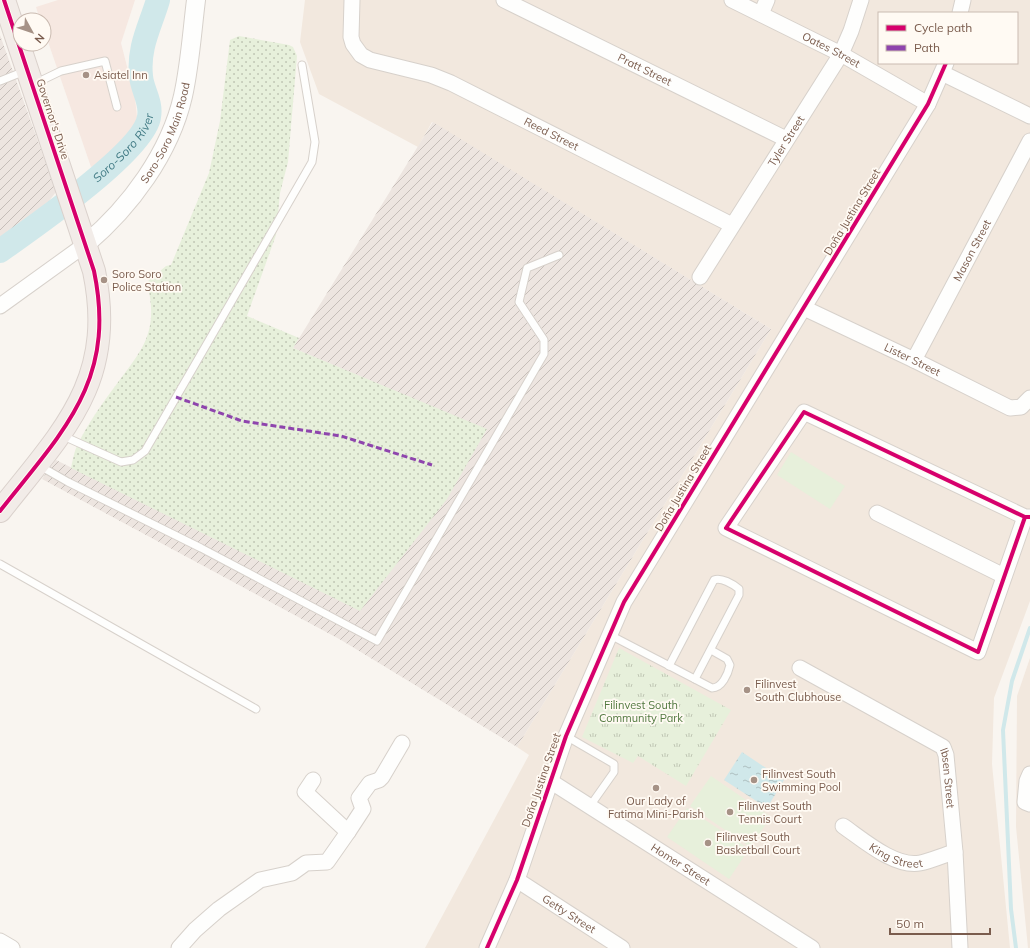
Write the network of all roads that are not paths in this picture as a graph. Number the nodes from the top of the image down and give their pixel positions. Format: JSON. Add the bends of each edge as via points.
{"nodes":[{"id":1,"x":4,"y":0,"type":"edge"},
{"id":2,"x":196,"y":0,"type":"edge"},
{"id":3,"x":352,"y":0,"type":"edge"},
{"id":4,"x":504,"y":0,"type":"edge"},
{"id":5,"x":732,"y":0,"type":"edge"},
{"id":6,"x":767,"y":0,"type":"edge"},
{"id":7,"x":861,"y":0,"type":"edge"},
{"id":8,"x":963,"y":0,"type":"edge"},
{"id":9,"x":960,"y":12,"type":"edge"},
{"id":10,"x":760,"y":14,"type":"junction"},
{"id":11,"x":841,"y":54,"type":"junction"},
{"id":12,"x":302,"y":65,"type":"dead end"},
{"id":13,"x":944,"y":68,"type":"edge"},
{"id":14,"x":30,"y":78,"type":"junction"},
{"id":15,"x":0,"y":81,"type":"edge"},
{"id":16,"x":928,"y":104,"type":"junction"},
{"id":17,"x":118,"y":107,"type":"dead end"},
{"id":18,"x":1030,"y":116,"type":"edge"},
{"id":19,"x":786,"y":139,"type":"junction"},
{"id":20,"x":1030,"y":141,"type":"edge"},
{"id":21,"x":732,"y":225,"type":"junction"},
{"id":22,"x":83,"y":236,"type":"junction"},
{"id":23,"x":559,"y":255,"type":"dead end"},
{"id":24,"x":700,"y":276,"type":"dead end"},
{"id":25,"x":0,"y":306,"type":"edge"},
{"id":26,"x":804,"y":308,"type":"junction"},
{"id":27,"x":914,"y":360,"type":"junction"},
{"id":28,"x":1026,"y":403,"type":"edge"},
{"id":29,"x":61,"y":435,"type":"junction"},
{"id":30,"x":37,"y":464,"type":"junction"},
{"id":31,"x":0,"y":511,"type":"edge"},
{"id":32,"x":877,"y":513,"type":"dead end"},
{"id":33,"x":1027,"y":517,"type":"edge"},
{"id":34,"x":0,"y":564,"type":"edge"},
{"id":35,"x":1004,"y":576,"type":"junction"},
{"id":36,"x":610,"y":635,"type":"junction"},
{"id":37,"x":711,"y":650,"type":"junction"},
{"id":38,"x":669,"y":666,"type":"junction"},
{"id":39,"x":800,"y":668,"type":"dead end"},
{"id":40,"x":695,"y":679,"type":"junction"},
{"id":41,"x":256,"y":709,"type":"dead end"},
{"id":42,"x":566,"y":736,"type":"junction"},
{"id":43,"x":402,"y":743,"type":"dead end"},
{"id":44,"x":1030,"y":774,"type":"edge"},
{"id":45,"x":313,"y":780,"type":"dead end"},
{"id":46,"x":550,"y":781,"type":"junction"},
{"id":47,"x":1030,"y":804,"type":"edge"},
{"id":48,"x":590,"y":806,"type":"junction"},
{"id":49,"x":843,"y":826,"type":"dead end"},
{"id":50,"x":348,"y":832,"type":"junction"},
{"id":51,"x":955,"y":852,"type":"junction"},
{"id":52,"x":517,"y":880,"type":"junction"},
{"id":53,"x":0,"y":941,"type":"edge"},
{"id":54,"x":12,"y":948,"type":"edge"},
{"id":55,"x":179,"y":948,"type":"edge"},
{"id":56,"x":487,"y":948,"type":"edge"},
{"id":57,"x":622,"y":948,"type":"edge"},
{"id":58,"x":812,"y":948,"type":"edge"},
{"id":59,"x":960,"y":948,"type":"edge"}],
"edges":[{"from":1,"to":14,"type":"highway","name":"Governor's Drive"},
{"from":2,"to":22,"type":"street","name":"Soro-Soro Main Road","via":[[186,80],[171,133],[138,188],[109,222]]},
{"from":3,"to":21,"type":"street","name":"Reed Street","via":[[351,37],[356,50],[365,58],[431,75],[451,83]]},
{"from":4,"to":19,"type":"street","name":"Pratt Street"},
{"from":5,"to":10,"type":"street","name":"Oates Street"},
{"from":6,"to":10,"type":"street"},
{"from":7,"to":11,"type":"street","name":"Tyler Street","via":[[852,31]]},
{"from":8,"to":9,"type":"street"},
{"from":10,"to":11,"type":"street","name":"Oates Street"},
{"from":11,"to":16,"type":"street","name":"Oates Street"},
{"from":11,"to":19,"type":"street","name":"Tyler Street"},
{"from":12,"to":29,"type":"lane","via":[[315,142],[312,162],[145,451],[133,460],[121,462]]},
{"from":13,"to":16,"type":"street","name":"Doña Justina Street"},
{"from":13,"to":18,"type":"street"},
{"from":14,"to":15,"type":"lane"},
{"from":14,"to":17,"type":"lane","via":[[105,61]]},
{"from":14,"to":22,"type":"highway","name":"Governor's Drive"},
{"from":16,"to":26,"type":"street","name":"Doña Justina Street"},
{"from":19,"to":21,"type":"street","name":"Tyler Street"},
{"from":20,"to":27,"type":"street","name":"Mason Street"},
{"from":21,"to":24,"type":"street","name":"Tyler Street"},
{"from":22,"to":25,"type":"street"},
{"from":22,"to":29,"type":"highway","name":"Governor's Drive","via":[[94,271],[99,299],[99,340],[94,368],[85,393]]},
{"from":23,"to":30,"type":"lane","via":[[527,268],[519,302],[544,340],[544,354],[377,641]]},
{"from":26,"to":27,"type":"street","name":"Lister Street"},
{"from":26,"to":36,"type":"street","name":"Doña Justina Street","via":[[624,602]]},
{"from":27,"to":28,"type":"street","name":"Lister Street","via":[[1010,408]]},
{"from":29,"to":30,"type":"highway","name":"Governor's Drive"},
{"from":30,"to":31,"type":"highway","name":"Governor's Drive"},
{"from":32,"to":35,"type":"street"},
{"from":33,"to":35,"type":"street"},
{"from":33,"to":35,"type":"street","via":[[804,412],[726,528],[978,652]]},
{"from":34,"to":41,"type":"lane"},
{"from":36,"to":38,"type":"lane"},
{"from":36,"to":42,"type":"street","name":"Doña Justina Street"},
{"from":37,"to":38,"type":"lane","via":[[739,592],[736,586],[720,579],[712,583]]},
{"from":37,"to":40,"type":"lane"},
{"from":37,"to":40,"type":"lane","via":[[729,662],[729,668],[721,684],[712,688]]},
{"from":38,"to":40,"type":"lane"},
{"from":39,"to":51,"type":"street","name":"Ibsen Street","via":[[943,747],[946,755]]},
{"from":42,"to":46,"type":"street","name":"Doña Justina Street"},
{"from":42,"to":48,"type":"lane","via":[[614,764],[614,772]]},
{"from":43,"to":50,"type":"street","via":[[382,777],[370,783],[359,798],[363,810]]},
{"from":44,"to":47,"type":"street","via":[[1025,802]]},
{"from":45,"to":50,"type":"street","via":[[305,792]]},
{"from":46,"to":48,"type":"street","name":"Homer Street"},
{"from":46,"to":52,"type":"street","name":"Doña Justina Street"},
{"from":48,"to":58,"type":"street","name":"Homer Street"},
{"from":49,"to":51,"type":"street","name":"King Street","via":[[888,856],[903,862],[918,863]]},
{"from":50,"to":55,"type":"street","via":[[327,862],[306,863],[292,873],[260,880],[219,909]]},
{"from":51,"to":59,"type":"street","name":"Ibsen Street"},
{"from":52,"to":56,"type":"street","name":"Doña Justina Street"},
{"from":52,"to":57,"type":"street","name":"Getty Street"},
{"from":53,"to":54,"type":"street"}]}
